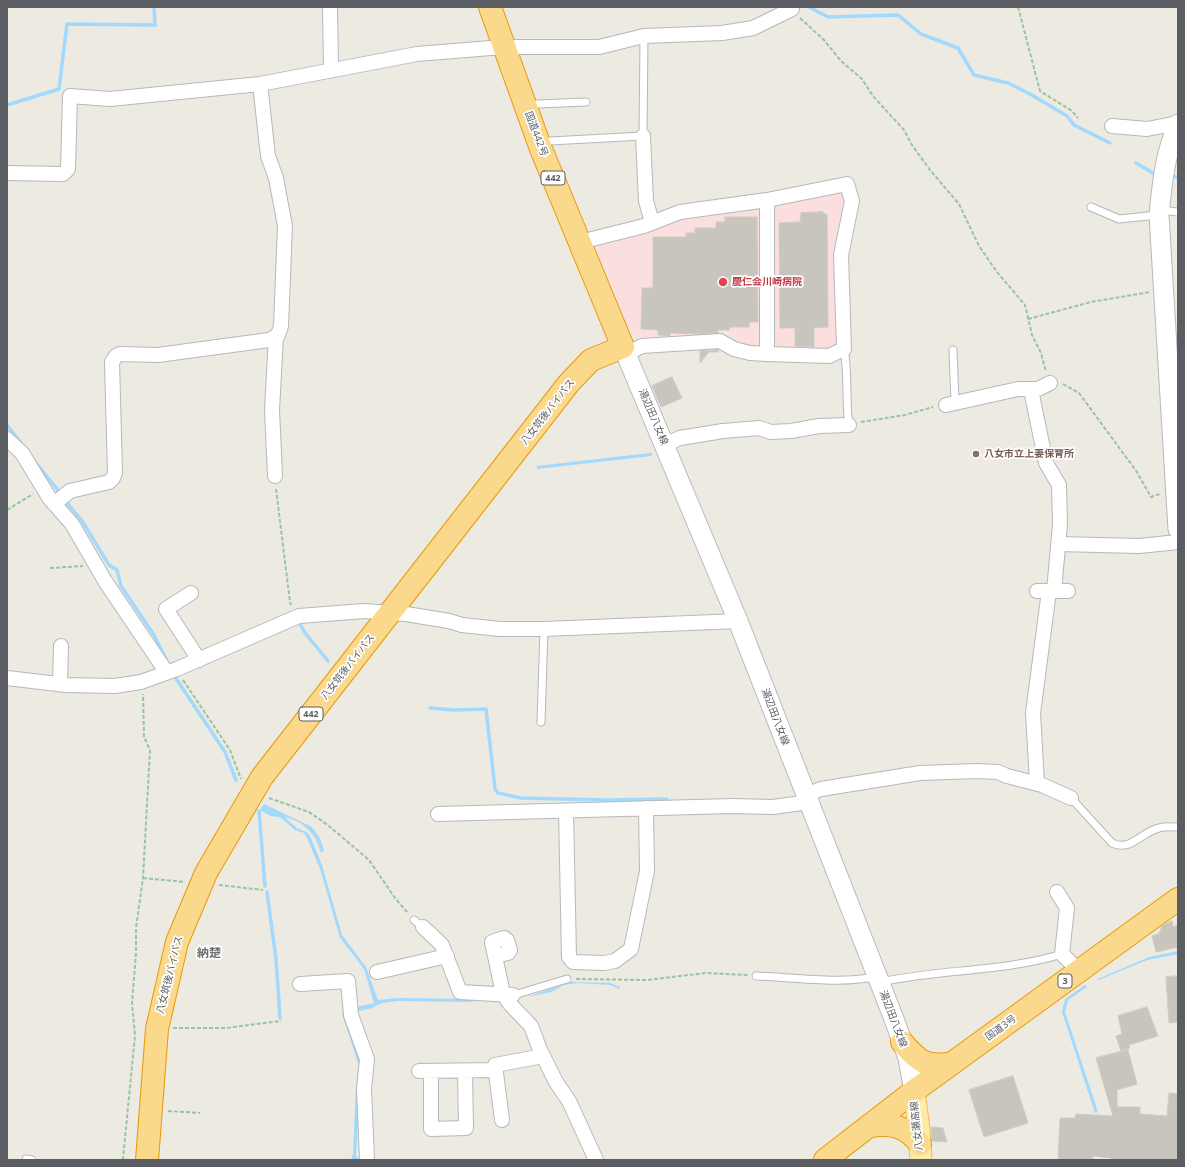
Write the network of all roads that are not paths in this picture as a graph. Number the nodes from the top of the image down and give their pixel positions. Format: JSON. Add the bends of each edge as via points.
{"nodes":[{"id":1,"x":330,"y":7,"type":"edge"},
{"id":2,"x":490,"y":7,"type":"edge"},
{"id":3,"x":792,"y":8,"type":"edge"},
{"id":4,"x":644,"y":36,"type":"junction"},
{"id":5,"x":504,"y":47,"type":"junction"},
{"id":6,"x":331,"y":70,"type":"junction"},
{"id":7,"x":260,"y":84,"type":"junction"},
{"id":8,"x":586,"y":102,"type":"dead end"},
{"id":9,"x":526,"y":108,"type":"junction"},
{"id":10,"x":1178,"y":124,"type":"edge"},
{"id":11,"x":1112,"y":126,"type":"dead end"},
{"id":12,"x":643,"y":136,"type":"junction"},
{"id":13,"x":550,"y":141,"type":"dead end"},
{"id":14,"x":7,"y":173,"type":"edge"},
{"id":15,"x":767,"y":200,"type":"junction"},
{"id":16,"x":1091,"y":207,"type":"dead end"},
{"id":17,"x":1166,"y":212,"type":"edge"},
{"id":18,"x":652,"y":222,"type":"junction"},
{"id":19,"x":580,"y":242,"type":"junction"},
{"id":20,"x":276,"y":336,"type":"junction"},
{"id":21,"x":844,"y":349,"type":"junction"},
{"id":22,"x":625,"y":350,"type":"junction"},
{"id":23,"x":953,"y":350,"type":"dead end"},
{"id":24,"x":767,"y":354,"type":"junction"},
{"id":25,"x":1050,"y":383,"type":"road end"},
{"id":26,"x":1032,"y":390,"type":"junction"},
{"id":27,"x":951,"y":404,"type":"joint"},
{"id":28,"x":849,"y":425,"type":"joint"},
{"id":29,"x":7,"y":439,"type":"edge"},
{"id":30,"x":664,"y":445,"type":"junction"},
{"id":31,"x":275,"y":476,"type":"road end"},
{"id":32,"x":1176,"y":494,"type":"edge"},
{"id":33,"x":54,"y":504,"type":"junction"},
{"id":34,"x":1178,"y":529,"type":"edge"},
{"id":35,"x":1178,"y":542,"type":"edge"},
{"id":36,"x":1058,"y":544,"type":"junction"},
{"id":37,"x":191,"y":593,"type":"dead end"},
{"id":38,"x":391,"y":613,"type":"junction"},
{"id":39,"x":738,"y":620,"type":"junction"},
{"id":40,"x":544,"y":629,"type":"junction"},
{"id":41,"x":61,"y":646,"type":"dead end"},
{"id":42,"x":199,"y":660,"type":"junction"},
{"id":43,"x":171,"y":671,"type":"junction"},
{"id":44,"x":7,"y":678,"type":"edge"},
{"id":45,"x":60,"y":684,"type":"junction"},
{"id":46,"x":541,"y":722,"type":"dead end"},
{"id":47,"x":1037,"y":783,"type":"junction"},
{"id":48,"x":808,"y":798,"type":"junction"},
{"id":49,"x":1071,"y":798,"type":"joint"},
{"id":50,"x":646,"y":808,"type":"junction"},
{"id":51,"x":566,"y":811,"type":"junction"},
{"id":52,"x":438,"y":814,"type":"dead end"},
{"id":53,"x":1178,"y":827,"type":"edge"},
{"id":54,"x":1057,"y":892,"type":"dead end"},
{"id":55,"x":1178,"y":898,"type":"edge"},
{"id":56,"x":418,"y":924,"type":"road end"},
{"id":57,"x":1062,"y":954,"type":"junction"},
{"id":58,"x":447,"y":956,"type":"junction"},
{"id":59,"x":495,"y":956,"type":"dead end"},
{"id":60,"x":1079,"y":971,"type":"junction"},
{"id":61,"x":377,"y":972,"type":"dead end"},
{"id":62,"x":756,"y":976,"type":"road end"},
{"id":63,"x":567,"y":979,"type":"road end"},
{"id":64,"x":878,"y":979,"type":"junction"},
{"id":65,"x":300,"y":984,"type":"dead end"},
{"id":66,"x":508,"y":994,"type":"junction"},
{"id":67,"x":902,"y":1042,"type":"junction"},
{"id":68,"x":543,"y":1056,"type":"junction"},
{"id":69,"x":952,"y":1064,"type":"junction"},
{"id":70,"x":496,"y":1070,"type":"junction"},
{"id":71,"x":465,"y":1071,"type":"junction"},
{"id":72,"x":914,"y":1091,"type":"junction"},
{"id":73,"x":502,"y":1120,"type":"dead end"},
{"id":74,"x":870,"y":1126,"type":"junction"},
{"id":75,"x":920,"y":1152,"type":"edge"},
{"id":76,"x":147,"y":1160,"type":"edge"},
{"id":77,"x":367,"y":1160,"type":"edge"},
{"id":78,"x":596,"y":1160,"type":"edge"},
{"id":79,"x":825,"y":1160,"type":"edge"}],
"edges":[{"from":1,"to":6,"type":"street"},
{"from":2,"to":5,"type":"highway","name":"国道442号","number":"442"},
{"from":3,"to":4,"type":"street","via":[[753,28],[722,33]]},
{"from":4,"to":5,"type":"street","via":[[599,47]]},
{"from":4,"to":12,"type":"lane"},
{"from":5,"to":6,"type":"street","via":[[417,54]]},
{"from":5,"to":9,"type":"highway","name":"国道442号","number":"442"},
{"from":6,"to":7,"type":"street"},
{"from":7,"to":14,"type":"street","via":[[110,99],[70,96],[68,169],[64,174]]},
{"from":7,"to":20,"type":"street","via":[[268,156],[276,178],[285,226],[281,326]]},
{"from":8,"to":9,"type":"lane","via":[[537,104]]},
{"from":9,"to":19,"type":"highway","name":"国道442号","number":"442"},
{"from":10,"to":11,"type":"street","via":[[1147,129]]},
{"from":10,"to":17,"type":"main road","via":[[1163,176]]},
{"from":12,"to":13,"type":"lane"},
{"from":12,"to":18,"type":"street","via":[[646,201]]},
{"from":15,"to":18,"type":"street","via":[[680,212]]},
{"from":15,"to":21,"type":"street","via":[[846,184],[852,201],[841,255]]},
{"from":15,"to":24,"type":"street"},
{"from":16,"to":17,"type":"lane","via":[[1119,219]]},
{"from":17,"to":32,"type":"main road","via":[[1163,290]]},
{"from":18,"to":19,"type":"street"},
{"from":19,"to":22,"type":"highway","name":"国道442号","number":"442"},
{"from":20,"to":31,"type":"street","via":[[272,410]]},
{"from":20,"to":33,"type":"street","via":[[270,340],[158,355],[116,356],[112,362],[115,473],[113,478],[109,482],[70,491]]},
{"from":21,"to":24,"type":"street","via":[[829,356]]},
{"from":21,"to":28,"type":"lane","via":[[847,362]]},
{"from":22,"to":24,"type":"street","via":[[642,346],[720,342],[734,349]]},
{"from":22,"to":30,"type":"main road","name":"湯辺田八女線"},
{"from":22,"to":38,"type":"highway","name":"八女筑後バイパス","number":"442","via":[[591,360],[569,383]]},
{"from":23,"to":27,"type":"lane"},
{"from":25,"to":26,"type":"street"},
{"from":26,"to":27,"type":"street","via":[[1018,389]]},
{"from":26,"to":36,"type":"street","via":[[1046,463],[1059,485]]},
{"from":28,"to":30,"type":"street","via":[[771,432],[759,428],[723,431],[680,438]]},
{"from":29,"to":33,"type":"street","via":[[22,453]]},
{"from":30,"to":39,"type":"main road","name":"湯辺田八女線"},
{"from":32,"to":34,"type":"main road"},
{"from":33,"to":43,"type":"street","via":[[72,524],[163,667]]},
{"from":35,"to":36,"type":"street","via":[[1139,546]]},
{"from":36,"to":47,"type":"street","via":[[1033,713]]},
{"from":37,"to":42,"type":"street","via":[[166,609]]},
{"from":38,"to":40,"type":"street","via":[[500,629]]},
{"from":38,"to":42,"type":"street","via":[[364,611],[299,616]]},
{"from":38,"to":76,"type":"highway","name":"八女筑後バイパス","number":"442","via":[[262,777],[206,873],[177,942],[156,1029]]},
{"from":39,"to":40,"type":"street"},
{"from":39,"to":48,"type":"main road","name":"湯辺田八女線"},
{"from":40,"to":46,"type":"lane"},
{"from":41,"to":45,"type":"street"},
{"from":42,"to":43,"type":"street"},
{"from":43,"to":45,"type":"street","via":[[141,682],[115,686]]},
{"from":44,"to":45,"type":"street"},
{"from":47,"to":48,"type":"street","via":[[998,772],[920,773],[821,790]]},
{"from":47,"to":49,"type":"street"},
{"from":48,"to":50,"type":"street","via":[[773,807]]},
{"from":48,"to":64,"type":"main road","name":"湯辺田八女線"},
{"from":49,"to":53,"type":"lane","via":[[1112,843],[1119,846],[1128,845],[1159,828]]},
{"from":50,"to":51,"type":"street"},
{"from":50,"to":51,"type":"street","via":[[647,871],[631,949],[615,961],[604,963],[573,962],[568,957]]},
{"from":51,"to":52,"type":"street"},
{"from":54,"to":57,"type":"street","via":[[1067,908]]},
{"from":55,"to":60,"type":"highway","name":"国道3号","number":"3"},
{"from":56,"to":58,"type":"street","via":[[442,945]]},
{"from":57,"to":60,"type":"street"},
{"from":57,"to":64,"type":"lane","via":[[1012,964]]},
{"from":58,"to":61,"type":"street"},
{"from":58,"to":66,"type":"street","via":[[460,992]]},
{"from":59,"to":66,"type":"street"},
{"from":60,"to":69,"type":"highway","name":"国道3号","number":"3"},
{"from":62,"to":64,"type":"lane","via":[[833,980]]},
{"from":63,"to":66,"type":"lane"},
{"from":64,"to":67,"type":"main road","name":"湯辺田八女線"},
{"from":65,"to":77,"type":"street","via":[[348,981],[351,1015],[367,1059],[364,1089]]},
{"from":66,"to":68,"type":"street","via":[[510,1004],[531,1026]]},
{"from":67,"to":69,"type":"highway","via":[[924,1062]]},
{"from":67,"to":72,"type":"main road","name":"湯辺田八女線","via":[[908,1058]]},
{"from":68,"to":70,"type":"street","via":[[495,1065]]},
{"from":68,"to":78,"type":"street"},
{"from":69,"to":72,"type":"highway","name":"国道3号","number":"3"},
{"from":70,"to":71,"type":"street"},
{"from":70,"to":73,"type":"street"},
{"from":71,"to":71,"type":"street","via":[[466,1128],[431,1129],[425,1126],[425,1071]]},
{"from":72,"to":74,"type":"highway","name":"国道3号","number":"3"},
{"from":72,"to":75,"type":"main road","name":"八女瀬高線"},
{"from":74,"to":75,"type":"highway","via":[[899,1126],[906,1130]]},
{"from":74,"to":79,"type":"highway","name":"国道3号","number":"3"}]}
